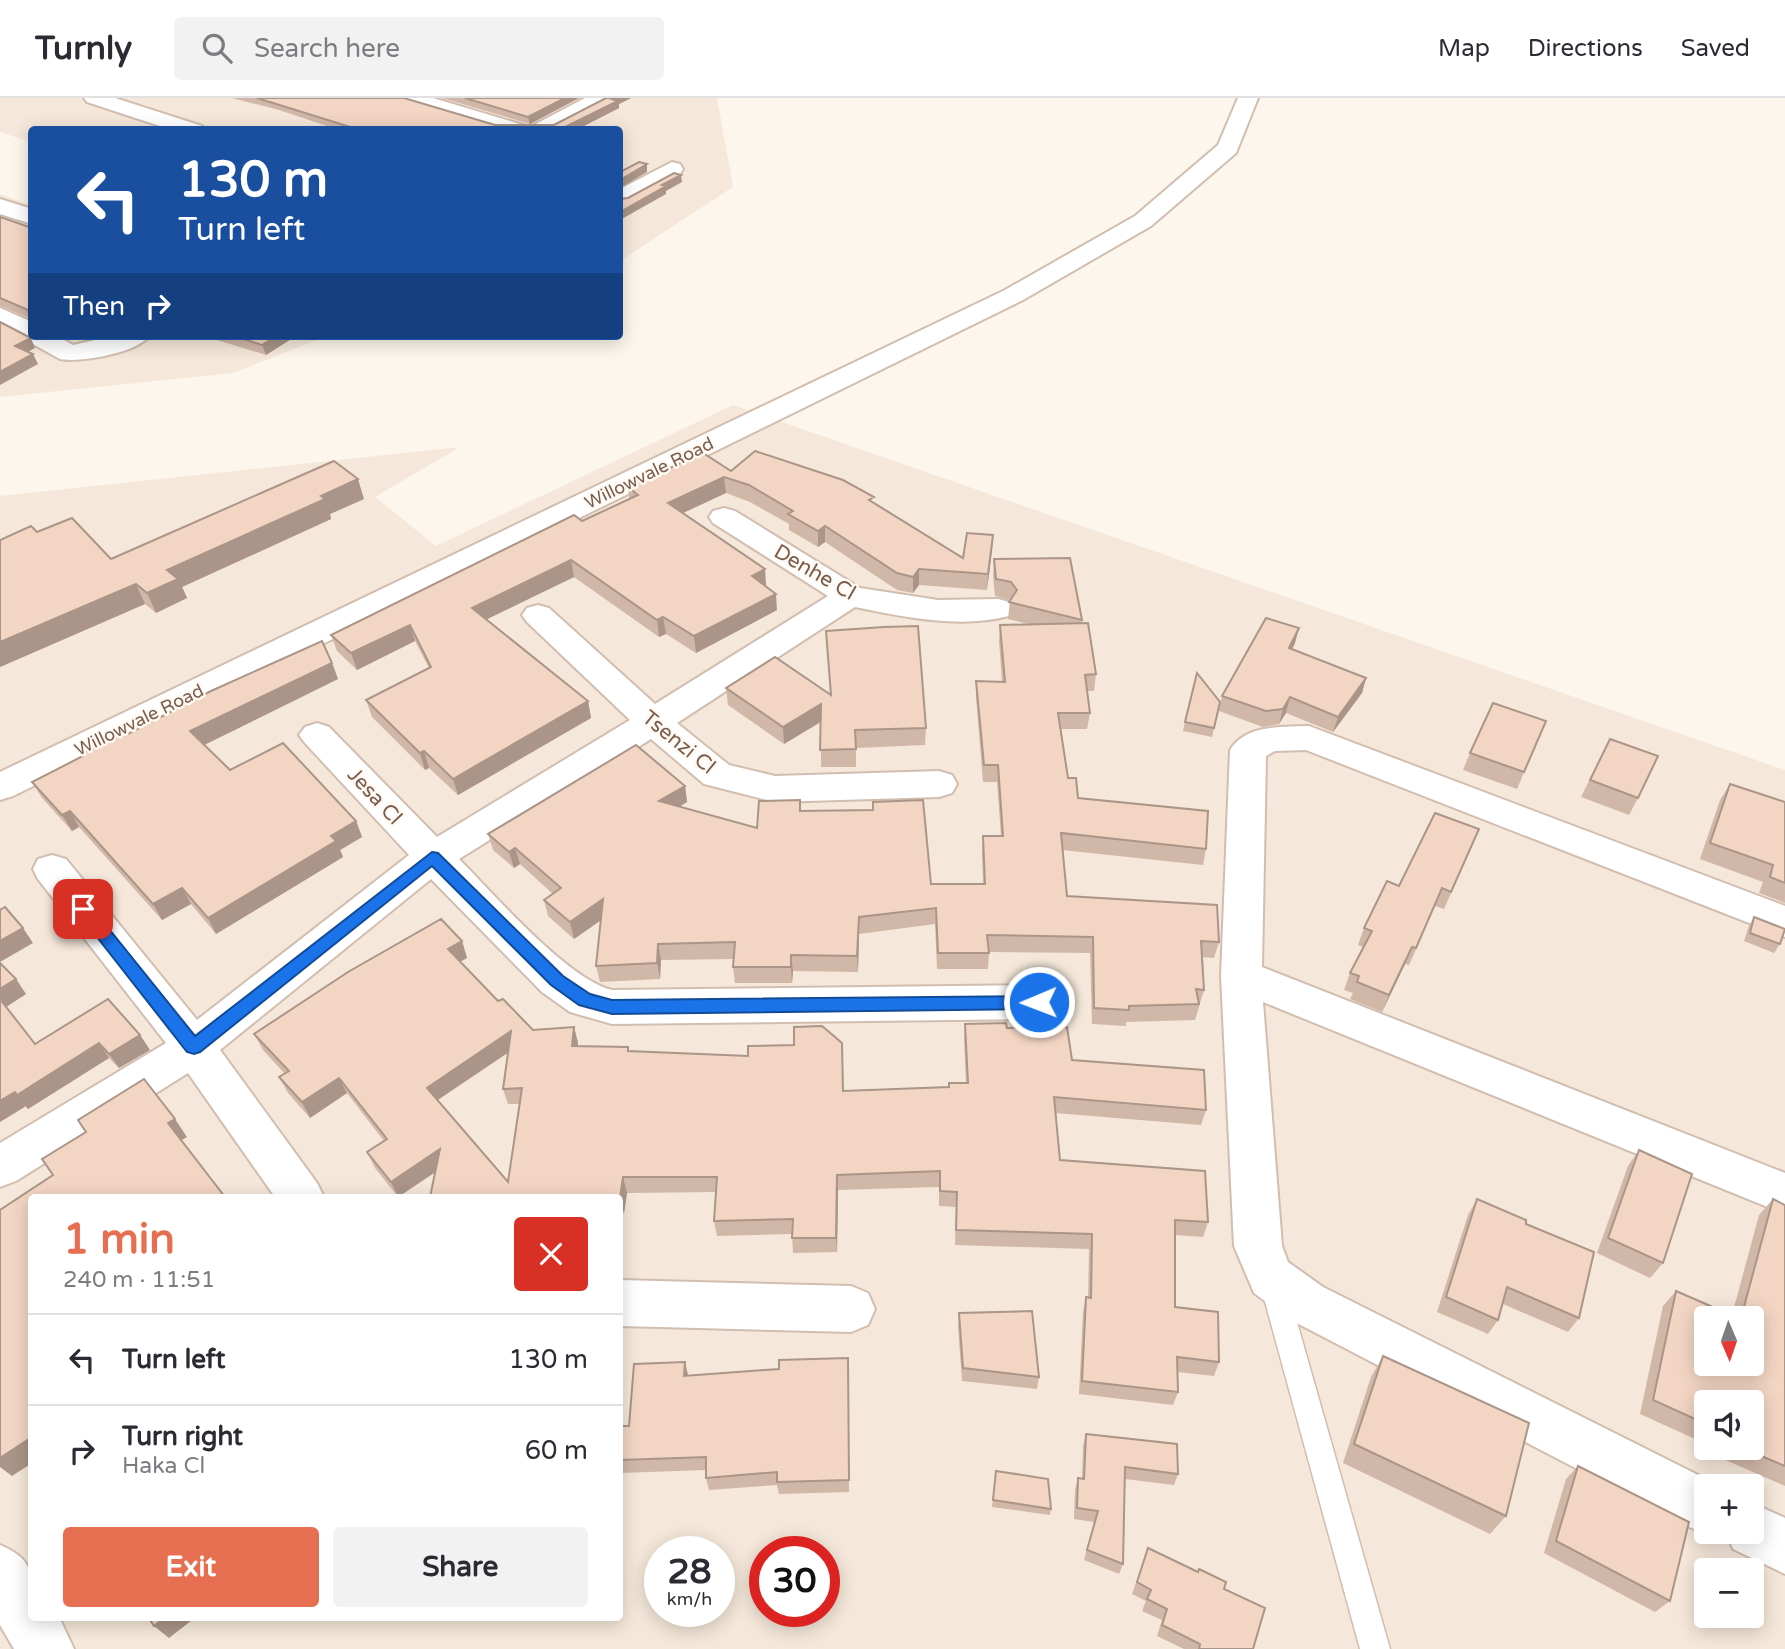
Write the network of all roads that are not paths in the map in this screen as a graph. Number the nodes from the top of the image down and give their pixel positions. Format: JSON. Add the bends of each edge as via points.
{"nodes":[{"id":1,"x":94,"y":98,"type":"edge"},
{"id":2,"x":148,"y":98,"type":"edge"},
{"id":3,"x":411,"y":98,"type":"edge"},
{"id":4,"x":601,"y":98,"type":"edge"},
{"id":5,"x":1248,"y":98,"type":"edge"},
{"id":6,"x":126,"y":108,"type":"junction"},
{"id":7,"x":182,"y":126,"type":"edge"},
{"id":8,"x":507,"y":126,"type":"edge"},
{"id":9,"x":546,"y":126,"type":"edge"},
{"id":10,"x":672,"y":169,"type":"dead end"},
{"id":11,"x":623,"y":196,"type":"edge"},
{"id":12,"x":0,"y":206,"type":"edge"},
{"id":13,"x":28,"y":216,"type":"edge"},
{"id":14,"x":45,"y":340,"type":"edge"},
{"id":15,"x":126,"y":340,"type":"edge"},
{"id":16,"x":724,"y":517,"type":"dead end"},
{"id":17,"x":850,"y":596,"type":"junction"},
{"id":18,"x":998,"y":609,"type":"dead end"},
{"id":19,"x":538,"y":615,"type":"dead end"},
{"id":20,"x":653,"y":722,"type":"junction"},
{"id":21,"x":317,"y":735,"type":"dead end"},
{"id":22,"x":939,"y":784,"type":"dead end"},
{"id":23,"x":0,"y":787,"type":"edge"},
{"id":24,"x":432,"y":857,"type":"junction"},
{"id":25,"x":52,"y":869,"type":"dead end"},
{"id":26,"x":1785,"y":922,"type":"edge"},
{"id":27,"x":1241,"y":976,"type":"junction"},
{"id":28,"x":1039,"y":1002,"type":"dead end"},
{"id":29,"x":194,"y":1047,"type":"junction"},
{"id":30,"x":0,"y":1167,"type":"edge"},
{"id":31,"x":299,"y":1194,"type":"edge"},
{"id":32,"x":1785,"y":1195,"type":"edge"},
{"id":33,"x":1271,"y":1277,"type":"junction"},
{"id":34,"x":623,"y":1303,"type":"edge"},
{"id":35,"x":851,"y":1308,"type":"dead end"},
{"id":36,"x":1694,"y":1501,"type":"edge"},
{"id":37,"x":1764,"y":1536,"type":"edge"},
{"id":38,"x":1785,"y":1547,"type":"edge"},
{"id":39,"x":0,"y":1572,"type":"edge"},
{"id":40,"x":28,"y":1616,"type":"edge"},
{"id":41,"x":31,"y":1621,"type":"edge"},
{"id":42,"x":46,"y":1649,"type":"edge"},
{"id":43,"x":1375,"y":1649,"type":"edge"}],
"edges":[{"from":1,"to":6,"type":"street"},
{"from":2,"to":6,"type":"street"},
{"from":3,"to":8,"type":"street"},
{"from":4,"to":9,"type":"street"},
{"from":5,"to":23,"type":"street","name":"Willowvale Road","via":[[1228,148],[1143,221],[1014,295]]},
{"from":6,"to":7,"type":"street"},
{"from":10,"to":11,"type":"street"},
{"from":12,"to":13,"type":"street"},
{"from":14,"to":15,"type":"street","via":[[69,353]]},
{"from":16,"to":17,"type":"street","name":"Denhe Cl"},
{"from":17,"to":18,"type":"street","name":"Denhe Cl","via":[[939,610]]},
{"from":17,"to":20,"type":"street"},
{"from":19,"to":20,"type":"street","name":"Tsenzi Cl"},
{"from":20,"to":22,"type":"street","name":"Tsenzi Cl","via":[[717,775],[747,785],[775,789]]},
{"from":20,"to":24,"type":"street"},
{"from":21,"to":24,"type":"street","name":"Jesa Cl"},
{"from":24,"to":28,"type":"street","name":"Jesa Cl","via":[[557,981],[585,1000],[612,1007]]},
{"from":24,"to":29,"type":"street"},
{"from":25,"to":29,"type":"street"},
{"from":26,"to":27,"type":"street","via":[[1308,738],[1269,738],[1248,750]]},
{"from":27,"to":32,"type":"street"},
{"from":27,"to":33,"type":"street","via":[[1258,1246]]},
{"from":29,"to":30,"type":"street"},
{"from":29,"to":31,"type":"street"},
{"from":33,"to":36,"type":"street","via":[[1306,1303]]},
{"from":33,"to":43,"type":"lane"},
{"from":34,"to":35,"type":"street"},
{"from":37,"to":38,"type":"street"},
{"from":39,"to":40,"type":"street"},
{"from":41,"to":42,"type":"street"}]}
